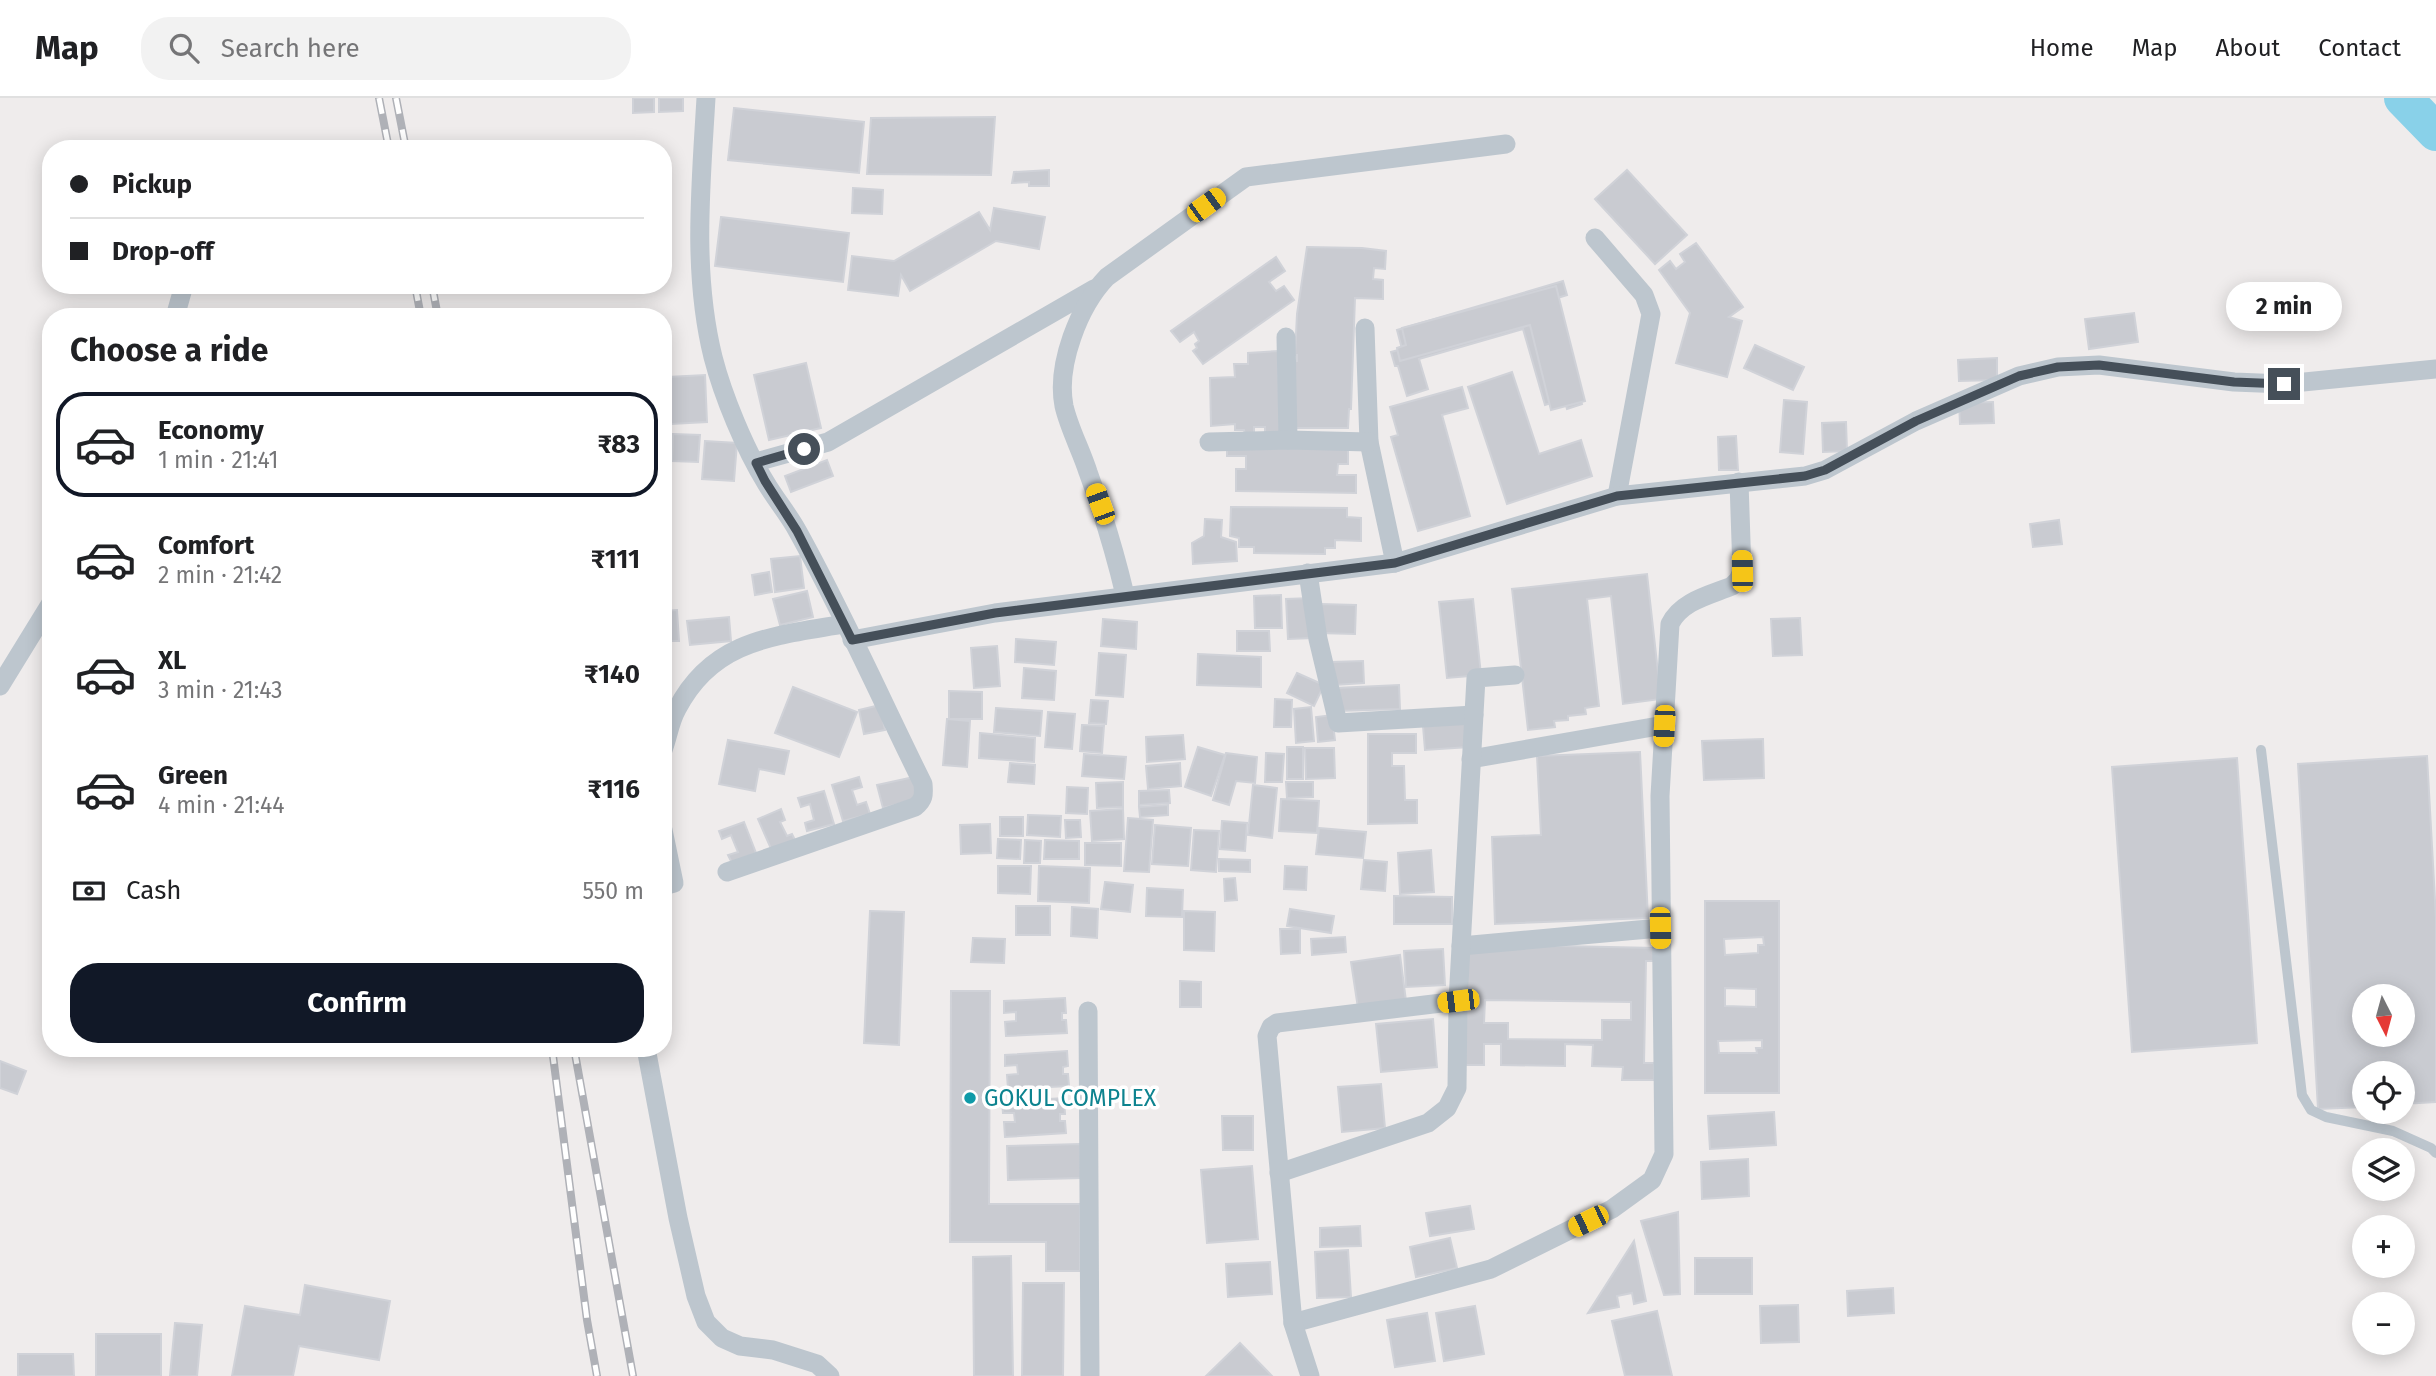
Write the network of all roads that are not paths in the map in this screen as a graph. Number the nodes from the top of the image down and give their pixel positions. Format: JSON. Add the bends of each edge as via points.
{"nodes":[{"id":1,"x":706,"y":98,"type":"edge"},
{"id":2,"x":1506,"y":144,"type":"dead end"},
{"id":3,"x":1595,"y":238,"type":"dead end"},
{"id":4,"x":1098,"y":286,"type":"junction"},
{"id":5,"x":1365,"y":328,"type":"dead end"},
{"id":6,"x":1286,"y":337,"type":"dead end"},
{"id":7,"x":2436,"y":369,"type":"edge"},
{"id":8,"x":1288,"y":440,"type":"junction"},
{"id":9,"x":1209,"y":442,"type":"dead end"},
{"id":10,"x":1369,"y":442,"type":"junction"},
{"id":11,"x":756,"y":463,"type":"junction"},
{"id":12,"x":1739,"y":482,"type":"junction"},
{"id":13,"x":1617,"y":496,"type":"junction"},
{"id":14,"x":1395,"y":563,"type":"junction"},
{"id":15,"x":1308,"y":573,"type":"junction"},
{"id":16,"x":1125,"y":595,"type":"junction"},
{"id":17,"x":42,"y":618,"type":"edge"},
{"id":18,"x":848,"y":632,"type":"junction"},
{"id":19,"x":1516,"y":675,"type":"dead end"},
{"id":20,"x":0,"y":687,"type":"edge"},
{"id":21,"x":1474,"y":715,"type":"junction"},
{"id":22,"x":672,"y":723,"type":"edge"},
{"id":23,"x":1664,"y":726,"type":"junction"},
{"id":24,"x":2261,"y":750,"type":"dead end"},
{"id":25,"x":1471,"y":759,"type":"junction"},
{"id":26,"x":727,"y":872,"type":"dead end"},
{"id":27,"x":1660,"y":928,"type":"junction"},
{"id":28,"x":1461,"y":946,"type":"junction"},
{"id":29,"x":1458,"y":1001,"type":"junction"},
{"id":30,"x":1088,"y":1011,"type":"dead end"},
{"id":31,"x":648,"y":1057,"type":"edge"},
{"id":32,"x":2436,"y":1153,"type":"edge"},
{"id":33,"x":1279,"y":1172,"type":"junction"},
{"id":34,"x":1293,"y":1323,"type":"junction"},
{"id":35,"x":830,"y":1376,"type":"edge"},
{"id":36,"x":1090,"y":1376,"type":"edge"},
{"id":37,"x":1310,"y":1376,"type":"edge"}],
"edges":[{"from":1,"to":11,"type":"street","via":[[700,226],[704,309],[714,358]]},
{"from":2,"to":4,"type":"street","via":[[1246,177]]},
{"from":3,"to":13,"type":"street","via":[[1643,295],[1651,314]]},
{"from":4,"to":11,"type":"street","via":[[828,442]]},
{"from":4,"to":16,"type":"street","via":[[1072,338],[1063,385],[1064,407],[1108,525]]},
{"from":5,"to":10,"type":"street"},
{"from":6,"to":8,"type":"street"},
{"from":7,"to":12,"type":"street","via":[[2284,384],[2099,365],[2058,367],[2019,376],[1916,421],[1825,470]]},
{"from":8,"to":9,"type":"street"},
{"from":8,"to":10,"type":"street"},
{"from":10,"to":14,"type":"street"},
{"from":11,"to":18,"type":"street"},
{"from":12,"to":13,"type":"street"},
{"from":12,"to":23,"type":"street","via":[[1742,571],[1732,586],[1684,606],[1674,615]]},
{"from":13,"to":14,"type":"street"},
{"from":14,"to":15,"type":"street"},
{"from":15,"to":16,"type":"street"},
{"from":15,"to":21,"type":"street","via":[[1338,723]]},
{"from":16,"to":18,"type":"street"},
{"from":17,"to":20,"type":"street"},
{"from":18,"to":22,"type":"street","via":[[761,640],[723,656],[692,684]]},
{"from":18,"to":26,"type":"street","via":[[923,784],[921,802]]},
{"from":19,"to":21,"type":"street","via":[[1476,678]]},
{"from":21,"to":25,"type":"street"},
{"from":23,"to":25,"type":"street"},
{"from":23,"to":27,"type":"street"},
{"from":24,"to":32,"type":"lane","via":[[2302,1095],[2311,1110],[2326,1117],[2393,1131]]},
{"from":25,"to":28,"type":"street"},
{"from":27,"to":28,"type":"street"},
{"from":27,"to":34,"type":"street","via":[[1664,1154],[1652,1180],[1612,1209],[1491,1269]]},
{"from":28,"to":29,"type":"street"},
{"from":29,"to":33,"type":"street","via":[[1457,1088],[1447,1108],[1428,1124]]},
{"from":29,"to":33,"type":"street","via":[[1271,1027],[1267,1036]]},
{"from":30,"to":36,"type":"street"},
{"from":31,"to":35,"type":"street","via":[[678,1218],[706,1322],[722,1338],[740,1346],[773,1350],[817,1364]]},
{"from":33,"to":34,"type":"street"},
{"from":34,"to":37,"type":"street"}]}
